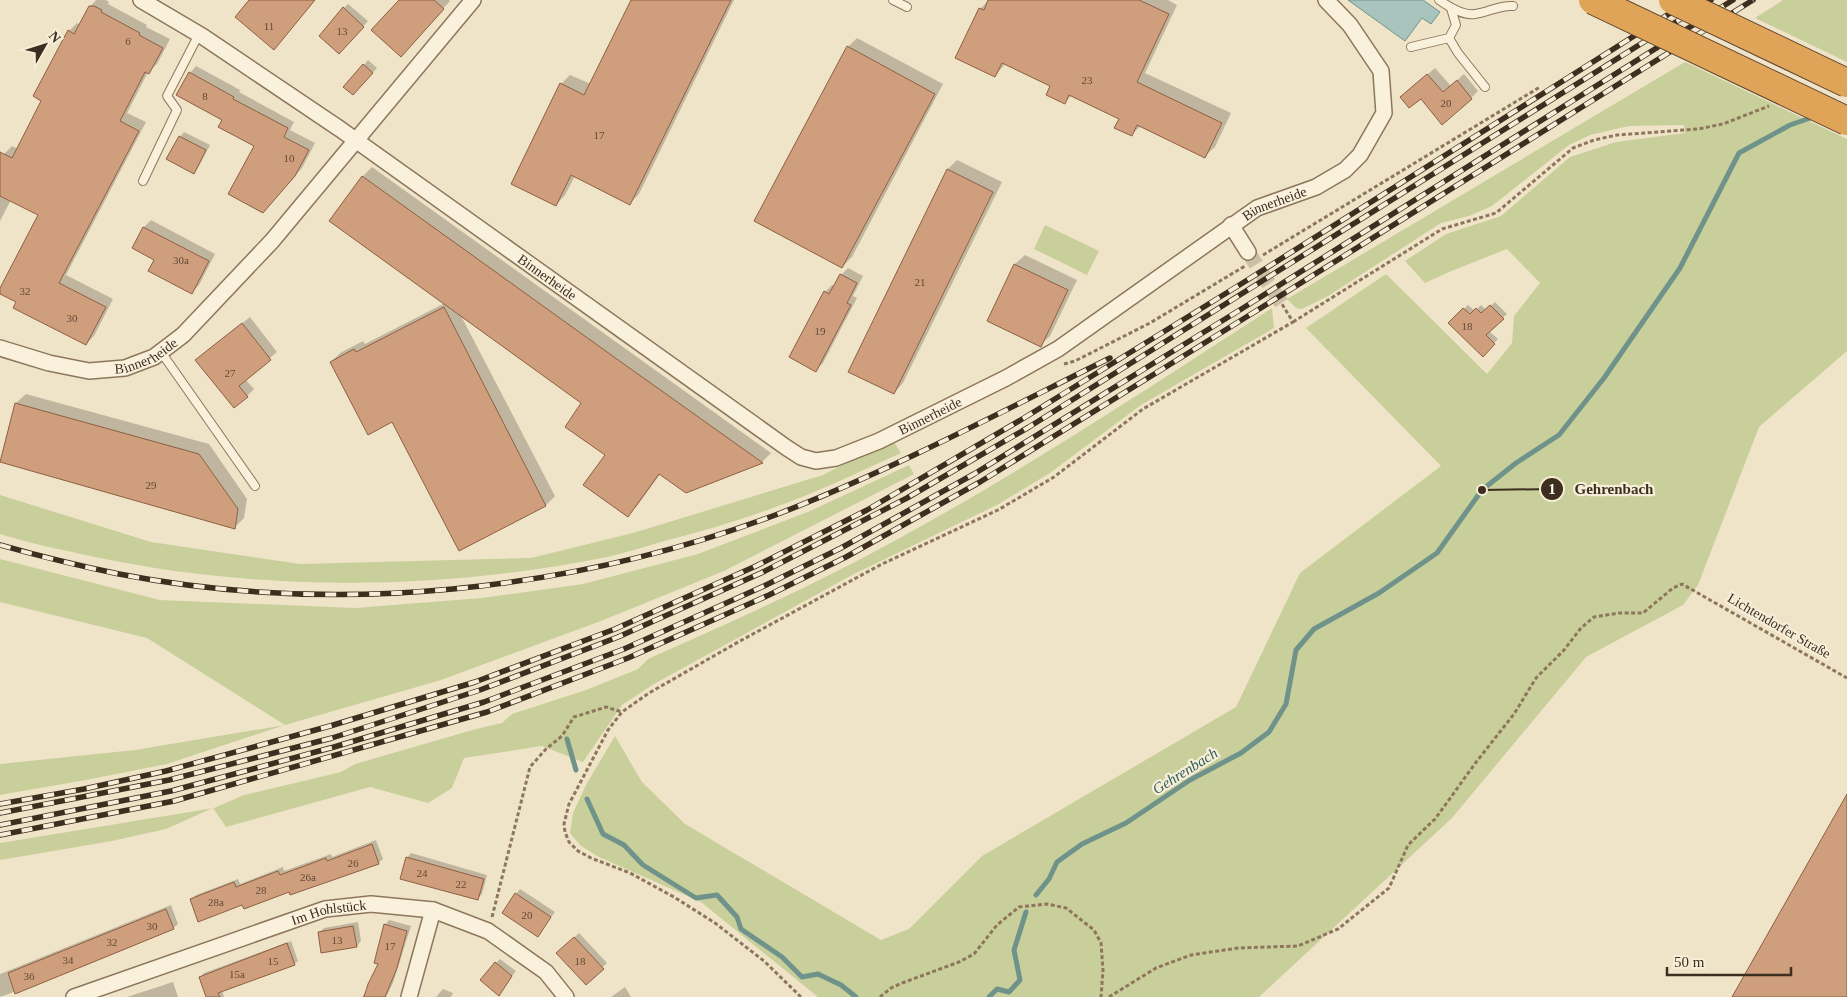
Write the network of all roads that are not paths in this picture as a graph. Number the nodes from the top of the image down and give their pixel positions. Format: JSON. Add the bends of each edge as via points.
{"nodes":[{"id":1,"x":141,"y":0,"type":"edge"},
{"id":2,"x":473,"y":0,"type":"edge"},
{"id":3,"x":893,"y":0,"type":"edge"},
{"id":4,"x":1326,"y":0,"type":"edge"},
{"id":5,"x":1439,"y":0,"type":"edge"},
{"id":6,"x":1593,"y":0,"type":"edge"},
{"id":7,"x":1674,"y":0,"type":"edge"},
{"id":8,"x":1513,"y":6,"type":"dead end"},
{"id":9,"x":907,"y":7,"type":"dead end"},
{"id":10,"x":1451,"y":8,"type":"junction"},
{"id":11,"x":199,"y":34,"type":"junction"},
{"id":12,"x":1449,"y":38,"type":"junction"},
{"id":13,"x":1411,"y":46,"type":"dead end"},
{"id":14,"x":1847,"y":83,"type":"edge"},
{"id":15,"x":1485,"y":87,"type":"dead end"},
{"id":16,"x":1847,"y":121,"type":"edge"},
{"id":17,"x":355,"y":141,"type":"junction"},
{"id":18,"x":143,"y":181,"type":"dead end"},
{"id":19,"x":1231,"y":225,"type":"junction"},
{"id":20,"x":1251,"y":258,"type":"tunnel mouth"},
{"id":21,"x":0,"y":348,"type":"edge"},
{"id":22,"x":161,"y":352,"type":"junction"},
{"id":23,"x":255,"y":486,"type":"dead end"},
{"id":24,"x":433,"y":910,"type":"junction"},
{"id":25,"x":74,"y":997,"type":"edge"},
{"id":26,"x":409,"y":997,"type":"edge"},
{"id":27,"x":566,"y":997,"type":"edge"}],
"edges":[{"from":1,"to":11,"type":"street","name":"Binnerheide"},
{"from":2,"to":17,"type":"street","name":"Binnerheide"},
{"from":3,"to":9,"type":"lane"},
{"from":4,"to":19,"type":"street","name":"Binnerheide","via":[[1350,26],[1381,71],[1384,113],[1360,155],[1345,170],[1316,187],[1257,208]]},
{"from":5,"to":10,"type":"lane"},
{"from":6,"to":16,"type":"highway","bridge":true},
{"from":7,"to":14,"type":"highway","bridge":true},
{"from":8,"to":10,"type":"lane","via":[[1473,14]]},
{"from":10,"to":12,"type":"lane","via":[[1456,25]]},
{"from":11,"to":17,"type":"street","name":"Binnerheide"},
{"from":11,"to":18,"type":"lane","via":[[167,96],[177,110]]},
{"from":12,"to":13,"type":"lane"},
{"from":12,"to":15,"type":"lane"},
{"from":17,"to":19,"type":"street","name":"Binnerheide","via":[[800,457],[816,461],[836,458],[879,441],[1058,349]]},
{"from":17,"to":22,"type":"street","name":"Binnerheide","via":[[272,241],[184,335]]},
{"from":19,"to":20,"type":"street"},
{"from":21,"to":22,"type":"street","name":"Binnerheide","via":[[89,371],[124,368]]},
{"from":22,"to":23,"type":"lane"},
{"from":24,"to":25,"type":"street","name":"Im Hohlstück","via":[[371,904],[325,909]]},
{"from":24,"to":26,"type":"street"},
{"from":24,"to":27,"type":"street","name":"Im Hohlstück","via":[[488,931],[546,972]]}]}
